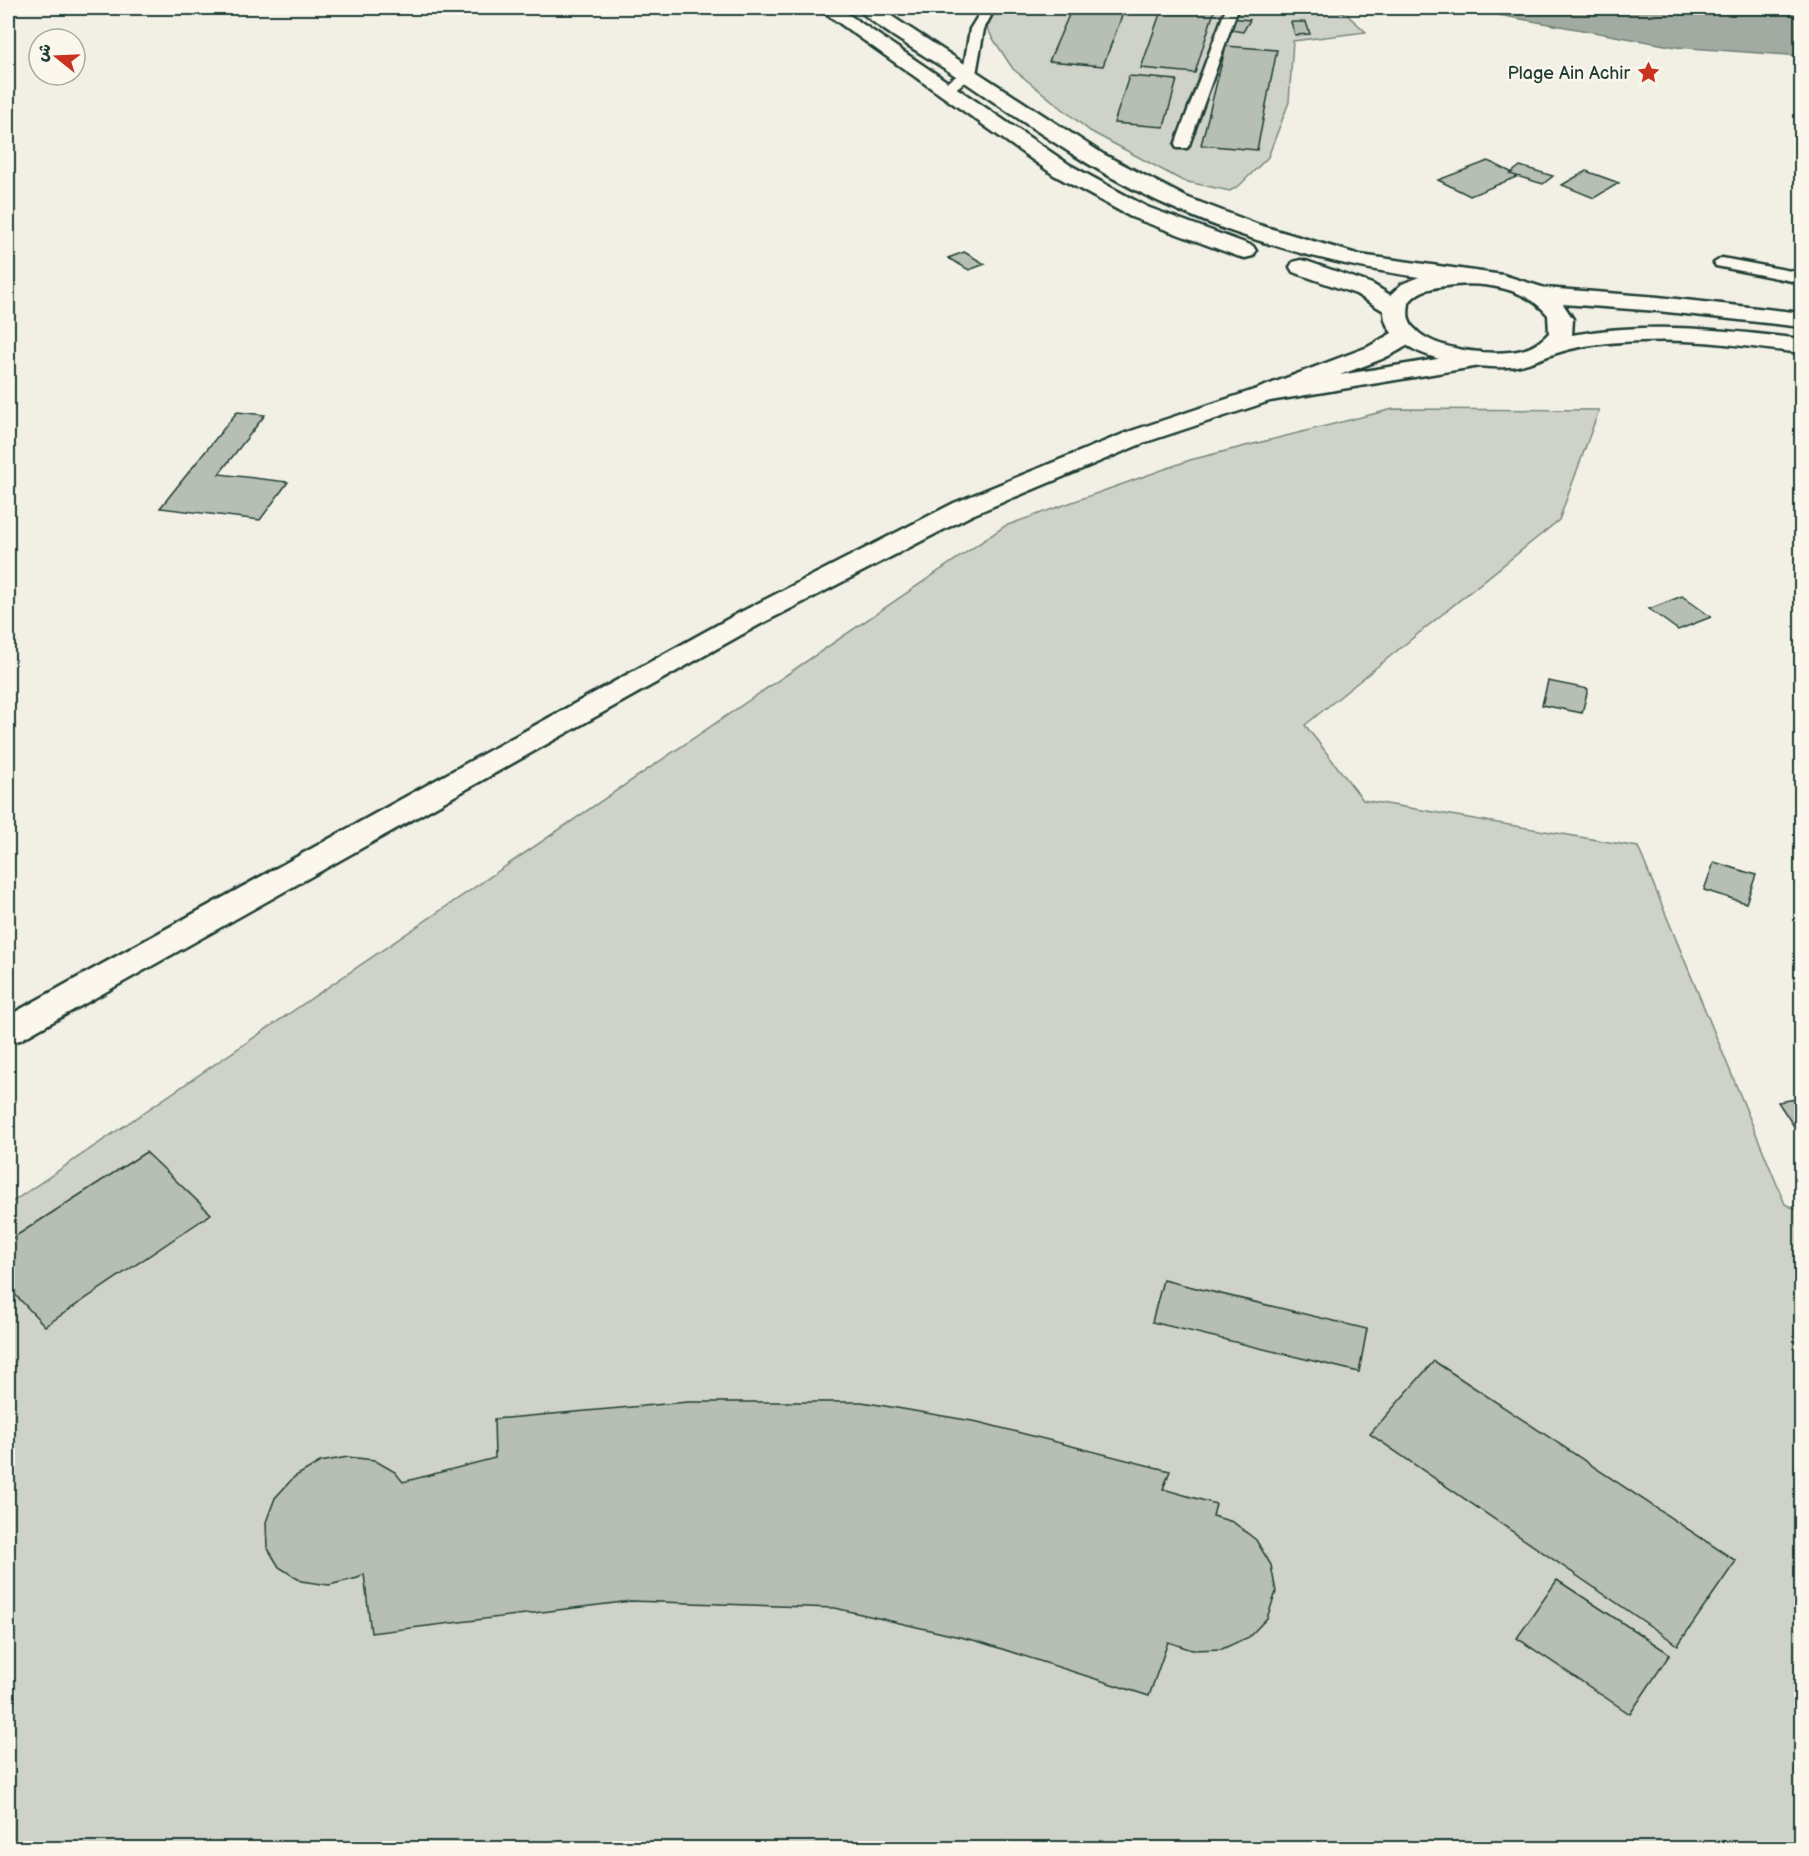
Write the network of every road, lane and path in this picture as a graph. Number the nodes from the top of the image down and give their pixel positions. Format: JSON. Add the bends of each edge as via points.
{"nodes":[{"id":1,"x":827,"y":8,"type":"edge"},
{"id":2,"x":867,"y":8,"type":"edge"},
{"id":3,"x":989,"y":8,"type":"edge"},
{"id":4,"x":1232,"y":8,"type":"edge"},
{"id":5,"x":969,"y":75,"type":"junction"},
{"id":6,"x":946,"y":89,"type":"junction"},
{"id":7,"x":1182,"y":145,"type":"dead end"},
{"id":8,"x":1722,"y":263,"type":"dead end"},
{"id":9,"x":1464,"y":277,"type":"junction"},
{"id":10,"x":1802,"y":278,"type":"edge"},
{"id":11,"x":1539,"y":295,"type":"junction"},
{"id":12,"x":1395,"y":307,"type":"junction"},
{"id":13,"x":1802,"y":320,"type":"edge"},
{"id":14,"x":1407,"y":334,"type":"junction"},
{"id":15,"x":1551,"y":346,"type":"junction"},
{"id":16,"x":1802,"y":346,"type":"edge"},
{"id":17,"x":1480,"y":359,"type":"junction"},
{"id":18,"x":1266,"y":394,"type":"junction"},
{"id":19,"x":8,"y":1031,"type":"edge"}],
"edges":[{"from":1,"to":6,"type":"main road"},
{"from":2,"to":5,"type":"main road"},
{"from":3,"to":5,"type":"lane","via":[[977,30]]},
{"from":4,"to":7,"type":"lane"},
{"from":5,"to":6,"type":"lane"},
{"from":5,"to":9,"type":"main road","via":[[1095,159],[1178,202],[1328,254]]},
{"from":6,"to":12,"type":"main road","via":[[1062,170],[1110,198],[1187,232],[1364,289]]},
{"from":8,"to":10,"type":"lane"},
{"from":9,"to":11,"type":"main road","via":[[1500,281]]},
{"from":9,"to":12,"type":"main road","via":[[1417,285],[1402,295]]},
{"from":11,"to":13,"type":"main road"},
{"from":11,"to":15,"type":"main road","via":[[1563,321],[1562,334]]},
{"from":12,"to":14,"type":"main road","via":[[1397,321]]},
{"from":14,"to":17,"type":"main road","via":[[1452,355]]},
{"from":14,"to":18,"type":"main road","via":[[1377,352]]},
{"from":15,"to":16,"type":"main road","via":[[1648,333]]},
{"from":15,"to":17,"type":"main road","via":[[1508,359]]},
{"from":17,"to":18,"type":"main road"},
{"from":18,"to":19,"type":"main road","via":[[1137,437],[963,509],[736,626]]}]}
